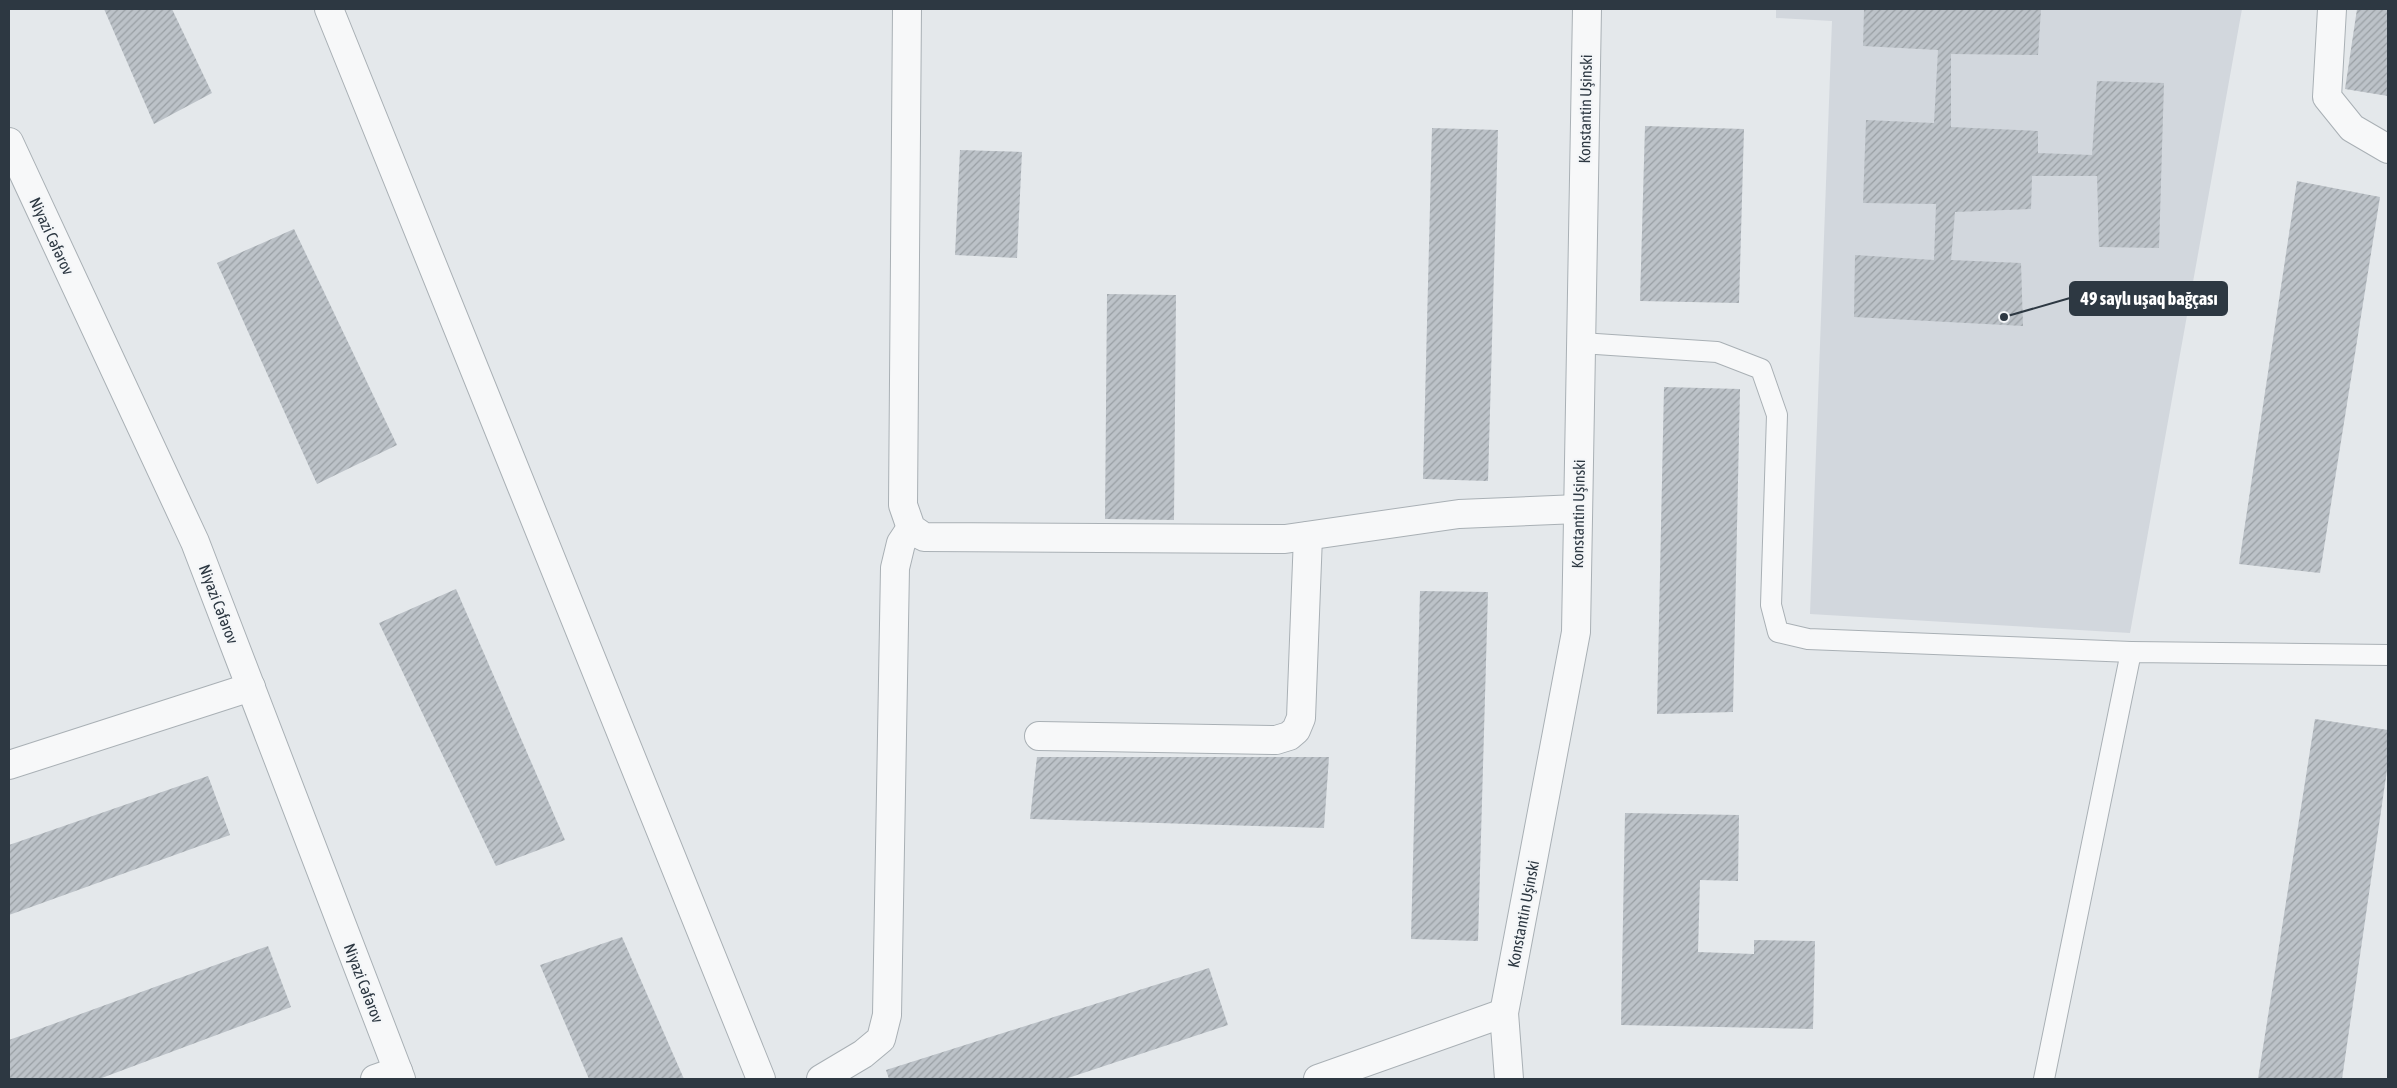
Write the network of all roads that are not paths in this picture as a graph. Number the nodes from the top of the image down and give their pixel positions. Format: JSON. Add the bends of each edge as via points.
{"nodes":[{"id":1,"x":329,"y":9,"type":"edge"},
{"id":2,"x":907,"y":9,"type":"edge"},
{"id":3,"x":1587,"y":9,"type":"edge"},
{"id":4,"x":2332,"y":9,"type":"edge"},
{"id":5,"x":9,"y":142,"type":"edge"},
{"id":6,"x":2388,"y":149,"type":"edge"},
{"id":7,"x":1581,"y":343,"type":"junction"},
{"id":8,"x":1578,"y":509,"type":"junction"},
{"id":9,"x":911,"y":528,"type":"junction"},
{"id":10,"x":1308,"y":536,"type":"junction"},
{"id":11,"x":2131,"y":652,"type":"junction"},
{"id":12,"x":2388,"y":654,"type":"edge"},
{"id":13,"x":251,"y":687,"type":"junction"},
{"id":14,"x":1039,"y":736,"type":"dead end"},
{"id":15,"x":9,"y":765,"type":"edge"},
{"id":16,"x":1504,"y":1013,"type":"junction"},
{"id":17,"x":392,"y":1076,"type":"edge"},
{"id":18,"x":761,"y":1079,"type":"edge"},
{"id":19,"x":821,"y":1079,"type":"edge"},
{"id":20,"x":1318,"y":1079,"type":"edge"},
{"id":21,"x":1509,"y":1079,"type":"edge"},
{"id":22,"x":2044,"y":1079,"type":"edge"}],
"edges":[{"from":1,"to":18,"type":"street"},
{"from":2,"to":9,"type":"street","via":[[903,505]]},
{"from":3,"to":7,"type":"street","name":"Konstantin Uşinski"},
{"from":4,"to":6,"type":"street","via":[[2327,97],[2352,128]]},
{"from":5,"to":13,"type":"street","name":"Niyazi Cəfərov","via":[[196,542]]},
{"from":7,"to":8,"type":"street","name":"Konstantin Uşinski"},
{"from":7,"to":11,"type":"lane","via":[[1717,352],[1761,370],[1777,415],[1771,605],[1778,632],[1808,639]]},
{"from":8,"to":10,"type":"street","via":[[1459,514]]},
{"from":8,"to":16,"type":"street","name":"Konstantin Uşinski","via":[[1576,632]]},
{"from":9,"to":10,"type":"street","via":[[924,537],[1285,539]]},
{"from":9,"to":19,"type":"street","via":[[901,543],[895,568],[887,1015],[881,1039]]},
{"from":10,"to":14,"type":"street","via":[[1301,718],[1289,736],[1276,740]]},
{"from":11,"to":12,"type":"lane"},
{"from":11,"to":22,"type":"lane"},
{"from":13,"to":15,"type":"street"},
{"from":13,"to":17,"type":"street","name":"Niyazi Cəfərov"},
{"from":16,"to":20,"type":"street"},
{"from":16,"to":21,"type":"street","name":"Konstantin Uşinski"}]}
